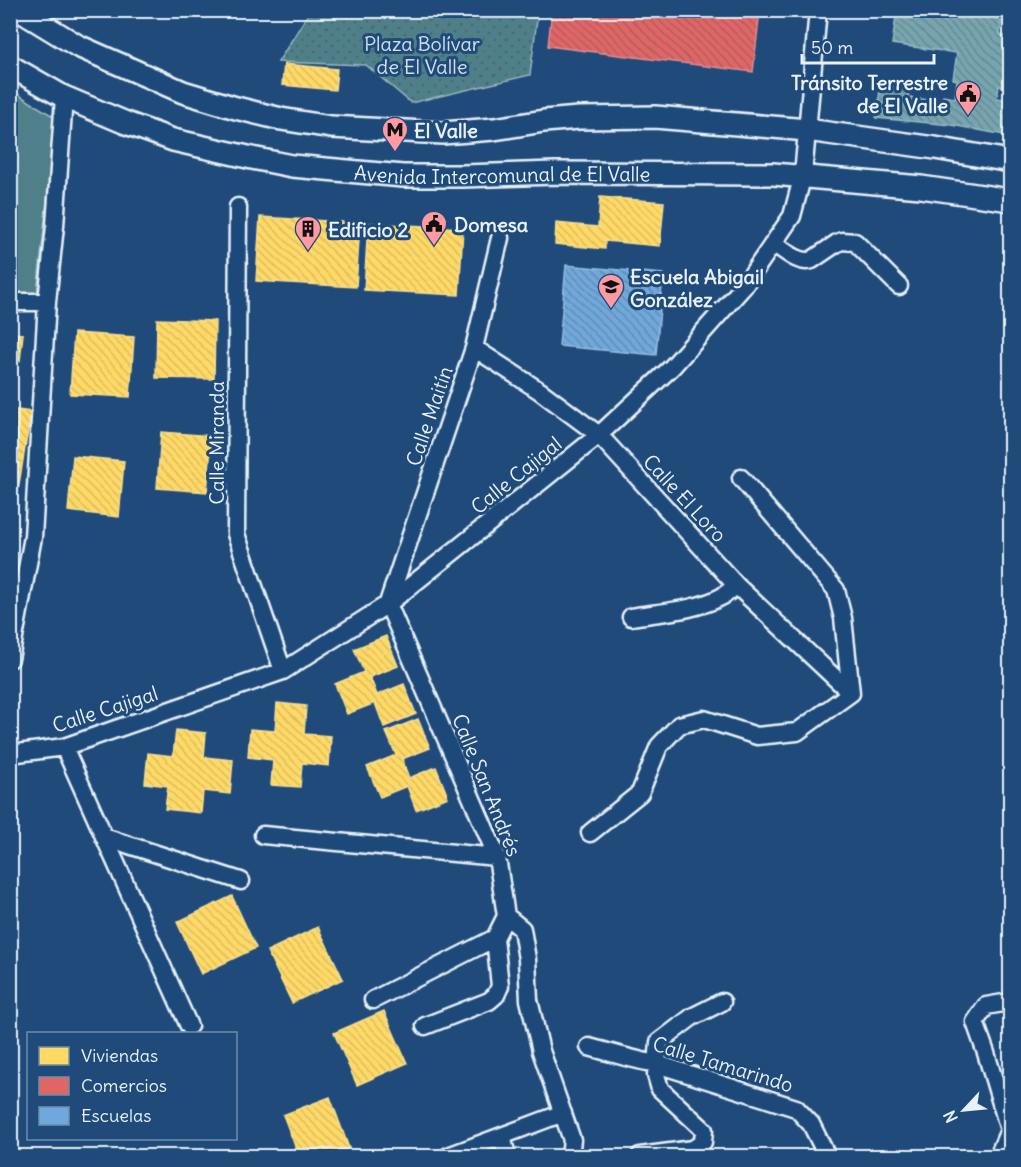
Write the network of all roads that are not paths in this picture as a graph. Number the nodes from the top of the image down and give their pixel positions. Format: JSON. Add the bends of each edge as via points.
{"nodes":[{"id":1,"x":19,"y":10,"type":"edge"},
{"id":2,"x":818,"y":10,"type":"edge"},
{"id":3,"x":10,"y":66,"type":"edge"},
{"id":4,"x":64,"y":97,"type":"junction"},
{"id":5,"x":807,"y":130,"type":"junction"},
{"id":6,"x":1011,"y":161,"type":"edge"},
{"id":7,"x":803,"y":176,"type":"junction"},
{"id":8,"x":1011,"y":200,"type":"edge"},
{"id":9,"x":238,"y":207,"type":"dead end"},
{"id":10,"x":500,"y":238,"type":"dead end"},
{"id":11,"x":773,"y":243,"type":"junction"},
{"id":12,"x":899,"y":286,"type":"dead end"},
{"id":13,"x":10,"y":302,"type":"edge"},
{"id":14,"x":47,"y":302,"type":"junction"},
{"id":15,"x":474,"y":348,"type":"junction"},
{"id":16,"x":599,"y":435,"type":"junction"},
{"id":17,"x":741,"y":478,"type":"dead end"},
{"id":18,"x":736,"y":585,"type":"junction"},
{"id":19,"x":388,"y":604,"type":"junction"},
{"id":20,"x":631,"y":617,"type":"dead end"},
{"id":21,"x":10,"y":659,"type":"edge"},
{"id":22,"x":283,"y":670,"type":"junction"},
{"id":23,"x":851,"y":693,"type":"junction"},
{"id":24,"x":64,"y":747,"type":"junction"},
{"id":25,"x":10,"y":754,"type":"edge"},
{"id":26,"x":590,"y":832,"type":"dead end"},
{"id":27,"x":263,"y":835,"type":"dead end"},
{"id":28,"x":104,"y":837,"type":"junction"},
{"id":29,"x":497,"y":857,"type":"junction"},
{"id":30,"x":241,"y":881,"type":"dead end"},
{"id":31,"x":506,"y":916,"type":"junction"},
{"id":32,"x":495,"y":938,"type":"junction"},
{"id":33,"x":373,"y":1000,"type":"dead end"},
{"id":34,"x":722,"y":1002,"type":"dead end"},
{"id":35,"x":1011,"y":1004,"type":"edge"},
{"id":36,"x":189,"y":1026,"type":"dead end"},
{"id":37,"x":425,"y":1026,"type":"dead end"},
{"id":38,"x":589,"y":1047,"type":"dead end"},
{"id":39,"x":657,"y":1064,"type":"junction"},
{"id":40,"x":563,"y":1113,"type":"junction"},
{"id":41,"x":502,"y":1136,"type":"junction"},
{"id":42,"x":824,"y":1150,"type":"dead end"},
{"id":43,"x":448,"y":1156,"type":"edge"},
{"id":44,"x":507,"y":1156,"type":"edge"},
{"id":45,"x":570,"y":1156,"type":"edge"},
{"id":46,"x":640,"y":1156,"type":"edge"},
{"id":47,"x":998,"y":1156,"type":"edge"}],
"edges":[{"from":1,"to":5,"type":"main road","name":"Avenida Intercomunal de El Valle","via":[[78,46],[183,92],[281,119],[332,127],[443,132],[579,118],[655,117]]},
{"from":2,"to":5,"type":"street","name":"Calle Cajigal"},
{"from":3,"to":4,"type":"main road","name":"Avenida Intercomunal de El Valle"},
{"from":4,"to":7,"type":"main road","name":"Avenida Intercomunal de El Valle","via":[[173,140],[292,166],[403,176]]},
{"from":4,"to":14,"type":"street"},
{"from":5,"to":6,"type":"main road","name":"Avenida Intercomunal de El Valle"},
{"from":5,"to":7,"type":"street","name":"Calle Cajigal"},
{"from":7,"to":8,"type":"main road","name":"Avenida Intercomunal de El Valle"},
{"from":7,"to":11,"type":"street","name":"Calle Cajigal","via":[[792,216]]},
{"from":9,"to":22,"type":"street","name":"Calle Miranda","via":[[236,534]]},
{"from":10,"to":15,"type":"street","name":"Calle Maitín"},
{"from":11,"to":12,"type":"street","via":[[806,262],[837,243],[855,242]]},
{"from":11,"to":16,"type":"street","name":"Calle Cajigal","via":[[744,286],[672,367]]},
{"from":13,"to":14,"type":"street"},
{"from":14,"to":21,"type":"street","via":[[33,537]]},
{"from":15,"to":16,"type":"street","name":"Calle El Loro"},
{"from":15,"to":19,"type":"street","name":"Calle Maitín"},
{"from":16,"to":18,"type":"street","name":"Calle El Loro"},
{"from":16,"to":19,"type":"street","name":"Calle Cajigal"},
{"from":17,"to":23,"type":"street","via":[[836,590]]},
{"from":18,"to":20,"type":"street","via":[[723,597],[706,603]]},
{"from":18,"to":23,"type":"street","name":"Calle El Loro"},
{"from":19,"to":22,"type":"street","name":"Calle Cajigal"},
{"from":19,"to":29,"type":"street","name":"Calle San Andrés"},
{"from":22,"to":24,"type":"street","name":"Calle Cajigal"},
{"from":23,"to":26,"type":"street","via":[[797,732],[757,736],[704,719],[679,725],[659,746],[640,794]]},
{"from":24,"to":25,"type":"street","name":"Calle Cajigal"},
{"from":24,"to":28,"type":"street"},
{"from":27,"to":29,"type":"street"},
{"from":28,"to":30,"type":"street"},
{"from":28,"to":36,"type":"street"},
{"from":29,"to":31,"type":"street","name":"Calle San Andrés"},
{"from":31,"to":32,"type":"street"},
{"from":31,"to":40,"type":"street","name":"Calle San Andrés","via":[[522,929],[529,1000],[541,1051]]},
{"from":32,"to":33,"type":"street"},
{"from":32,"to":37,"type":"street","via":[[500,986],[496,995]]},
{"from":34,"to":39,"type":"street","via":[[692,1017],[659,1042]]},
{"from":35,"to":47,"type":"street","via":[[986,1006],[975,1022],[1009,1130]]},
{"from":38,"to":39,"type":"street","name":"Calle Tamarindo"},
{"from":39,"to":42,"type":"street","name":"Calle Tamarindo","via":[[796,1108],[811,1124]]},
{"from":39,"to":46,"type":"street","via":[[660,1089],[704,1130],[703,1142],[693,1149]]},
{"from":40,"to":41,"type":"street"},
{"from":40,"to":45,"type":"street","name":"Calle San Andrés","via":[[572,1140]]},
{"from":41,"to":43,"type":"street"},
{"from":41,"to":44,"type":"street"}]}
